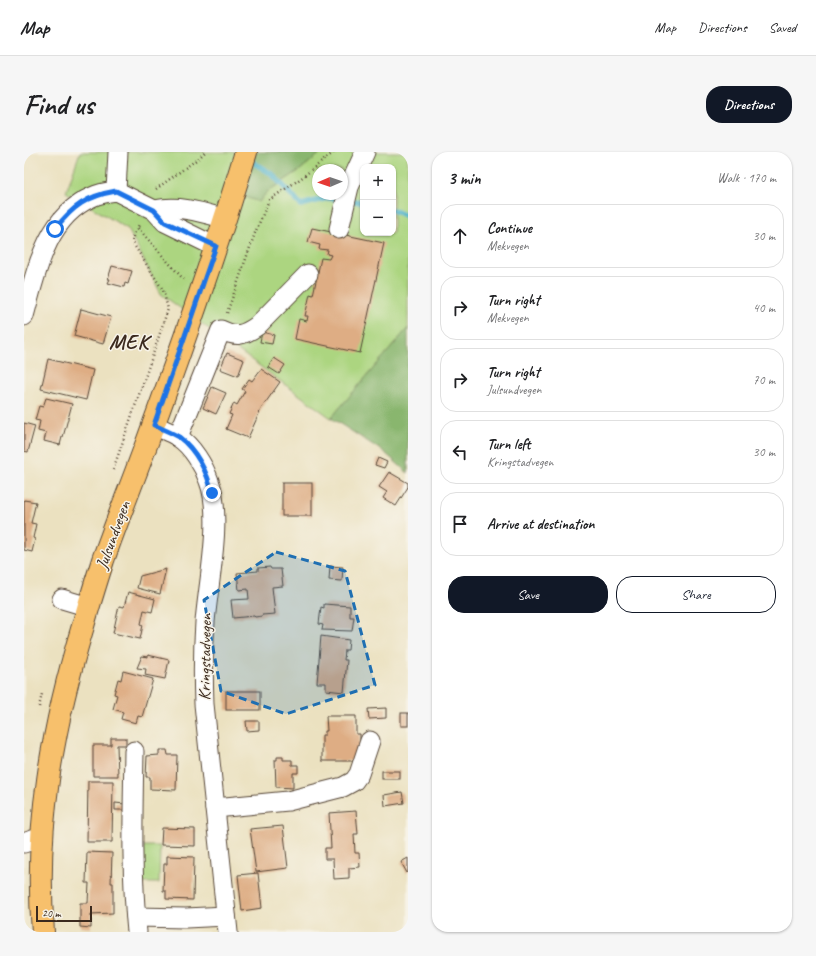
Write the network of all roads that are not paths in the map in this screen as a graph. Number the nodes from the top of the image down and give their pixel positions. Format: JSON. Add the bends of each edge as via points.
{"nodes":[{"id":1,"x":118,"y":152,"type":"edge"},
{"id":2,"x":246,"y":152,"type":"edge"},
{"id":3,"x":366,"y":152,"type":"edge"},
{"id":4,"x":116,"y":191,"type":"junction"},
{"id":5,"x":154,"y":210,"type":"junction"},
{"id":6,"x":226,"y":219,"type":"junction"},
{"id":7,"x":341,"y":223,"type":"dead end"},
{"id":8,"x":216,"y":246,"type":"junction"},
{"id":9,"x":308,"y":274,"type":"dead end"},
{"id":10,"x":24,"y":316,"type":"edge"},
{"id":11,"x":154,"y":425,"type":"junction"},
{"id":12,"x":178,"y":437,"type":"junction"},
{"id":13,"x":62,"y":599,"type":"dead end"},
{"id":14,"x":89,"y":607,"type":"junction"},
{"id":15,"x":370,"y":741,"type":"dead end"},
{"id":16,"x":134,"y":751,"type":"dead end"},
{"id":17,"x":215,"y":808,"type":"junction"},
{"id":18,"x":33,"y":841,"type":"edge"},
{"id":19,"x":227,"y":924,"type":"edge"},
{"id":20,"x":136,"y":925,"type":"edge"},
{"id":21,"x":43,"y":932,"type":"edge"}],
"edges":[{"from":1,"to":4,"type":"street"},
{"from":2,"to":6,"type":"main road","name":"Julsundvegen"},
{"from":3,"to":7,"type":"street","via":[[349,187]]},
{"from":4,"to":5,"type":"street"},
{"from":4,"to":10,"type":"street","via":[[93,196],[64,218],[55,229],[38,266]]},
{"from":5,"to":6,"type":"street","via":[[168,207],[186,208]]},
{"from":5,"to":8,"type":"street","via":[[165,222]]},
{"from":6,"to":8,"type":"main road","name":"Julsundvegen"},
{"from":8,"to":11,"type":"main road","name":"Julsundvegen"},
{"from":9,"to":12,"type":"street","via":[[249,332],[236,335],[220,330]]},
{"from":11,"to":12,"type":"street","name":"Kringstadvegen"},
{"from":11,"to":14,"type":"main road","name":"Julsundvegen"},
{"from":12,"to":17,"type":"street","name":"Kringstadvegen","via":[[194,454],[210,481],[214,510],[203,668],[206,730]]},
{"from":13,"to":14,"type":"street"},
{"from":14,"to":18,"type":"main road","name":"Julsundvegen","via":[[71,667],[56,731],[46,792]]},
{"from":15,"to":17,"type":"street","via":[[359,774],[354,781],[343,787],[288,801]]},
{"from":16,"to":20,"type":"street","name":"Kringstadvegen","via":[[133,846]]},
{"from":17,"to":19,"type":"street","name":"Kringstadvegen"},
{"from":18,"to":21,"type":"main road","name":"Julsundvegen"},
{"from":19,"to":20,"type":"street","name":"Kringstadvegen","via":[[186,918]]}]}
